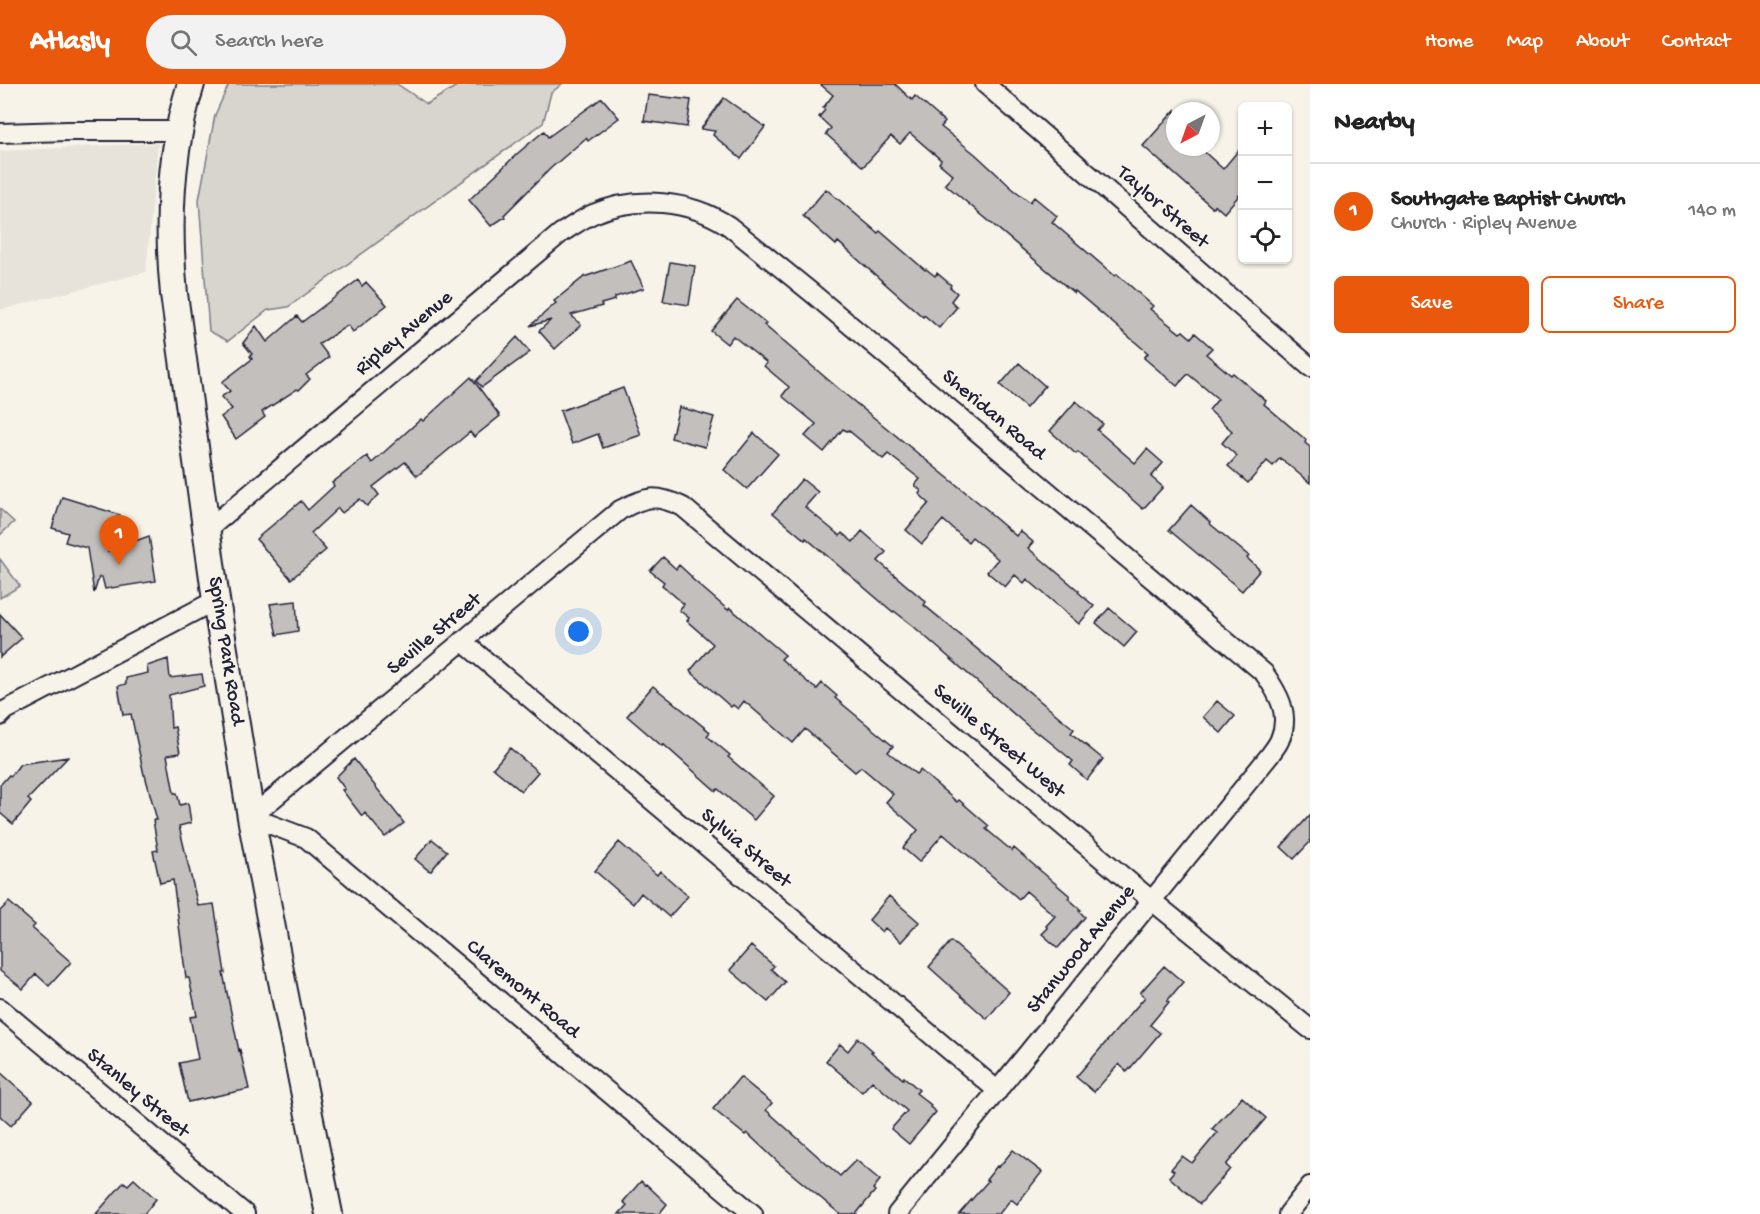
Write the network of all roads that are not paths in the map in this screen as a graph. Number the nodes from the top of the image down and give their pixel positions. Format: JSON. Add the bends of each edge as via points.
{"nodes":[{"id":1,"x":191,"y":84,"type":"edge"},
{"id":2,"x":985,"y":84,"type":"edge"},
{"id":3,"x":179,"y":131,"type":"junction"},
{"id":4,"x":0,"y":133,"type":"edge"},
{"id":5,"x":647,"y":202,"type":"joint"},
{"id":6,"x":1310,"y":367,"type":"edge"},
{"id":7,"x":653,"y":497,"type":"joint"},
{"id":8,"x":207,"y":530,"type":"junction"},
{"id":9,"x":216,"y":600,"type":"junction"},
{"id":10,"x":462,"y":641,"type":"junction"},
{"id":11,"x":1283,"y":707,"type":"joint"},
{"id":12,"x":0,"y":716,"type":"edge"},
{"id":13,"x":251,"y":817,"type":"junction"},
{"id":14,"x":1151,"y":900,"type":"junction"},
{"id":15,"x":0,"y":1008,"type":"edge"},
{"id":16,"x":1310,"y":1029,"type":"edge"},
{"id":17,"x":998,"y":1091,"type":"junction"},
{"id":18,"x":1310,"y":1186,"type":"edge"},
{"id":19,"x":245,"y":1214,"type":"edge"},
{"id":20,"x":329,"y":1214,"type":"edge"},
{"id":21,"x":753,"y":1214,"type":"edge"},
{"id":22,"x":897,"y":1214,"type":"edge"},
{"id":23,"x":1287,"y":1214,"type":"edge"}],
"edges":[{"from":1,"to":3,"type":"main road","name":"Spring Park Road"},
{"from":2,"to":6,"type":"street","name":"Taylor Street"},
{"from":3,"to":4,"type":"street"},
{"from":3,"to":8,"type":"main road","name":"Spring Park Road","via":[[170,255]]},
{"from":5,"to":8,"type":"street","name":"Ripley Avenue","via":[[593,214],[561,233]]},
{"from":5,"to":11,"type":"street","name":"Sheridan Road","via":[[687,207],[729,226],[1264,673]]},
{"from":7,"to":10,"type":"street","name":"Seville Street","via":[[620,510]]},
{"from":7,"to":14,"type":"street","name":"Seville Street West","via":[[683,507]]},
{"from":8,"to":9,"type":"main road","name":"Spring Park Road"},
{"from":9,"to":12,"type":"street"},
{"from":9,"to":13,"type":"main road","name":"Spring Park Road"},
{"from":10,"to":13,"type":"street","name":"Seville Street"},
{"from":10,"to":17,"type":"street","name":"Sylvia Street"},
{"from":11,"to":14,"type":"street","name":"Stanwood Avenue","via":[[1285,720],[1280,739],[1270,755]]},
{"from":13,"to":20,"type":"main road","name":"Spring Park Road"},
{"from":13,"to":21,"type":"street","name":"Claremont Road","via":[[306,838]]},
{"from":14,"to":16,"type":"street","name":"Seville Street West"},
{"from":14,"to":17,"type":"street","name":"Stanwood Avenue"},
{"from":15,"to":19,"type":"street","name":"Stanley Street"},
{"from":17,"to":22,"type":"street","name":"Stanwood Avenue"},
{"from":18,"to":23,"type":"street"}]}
